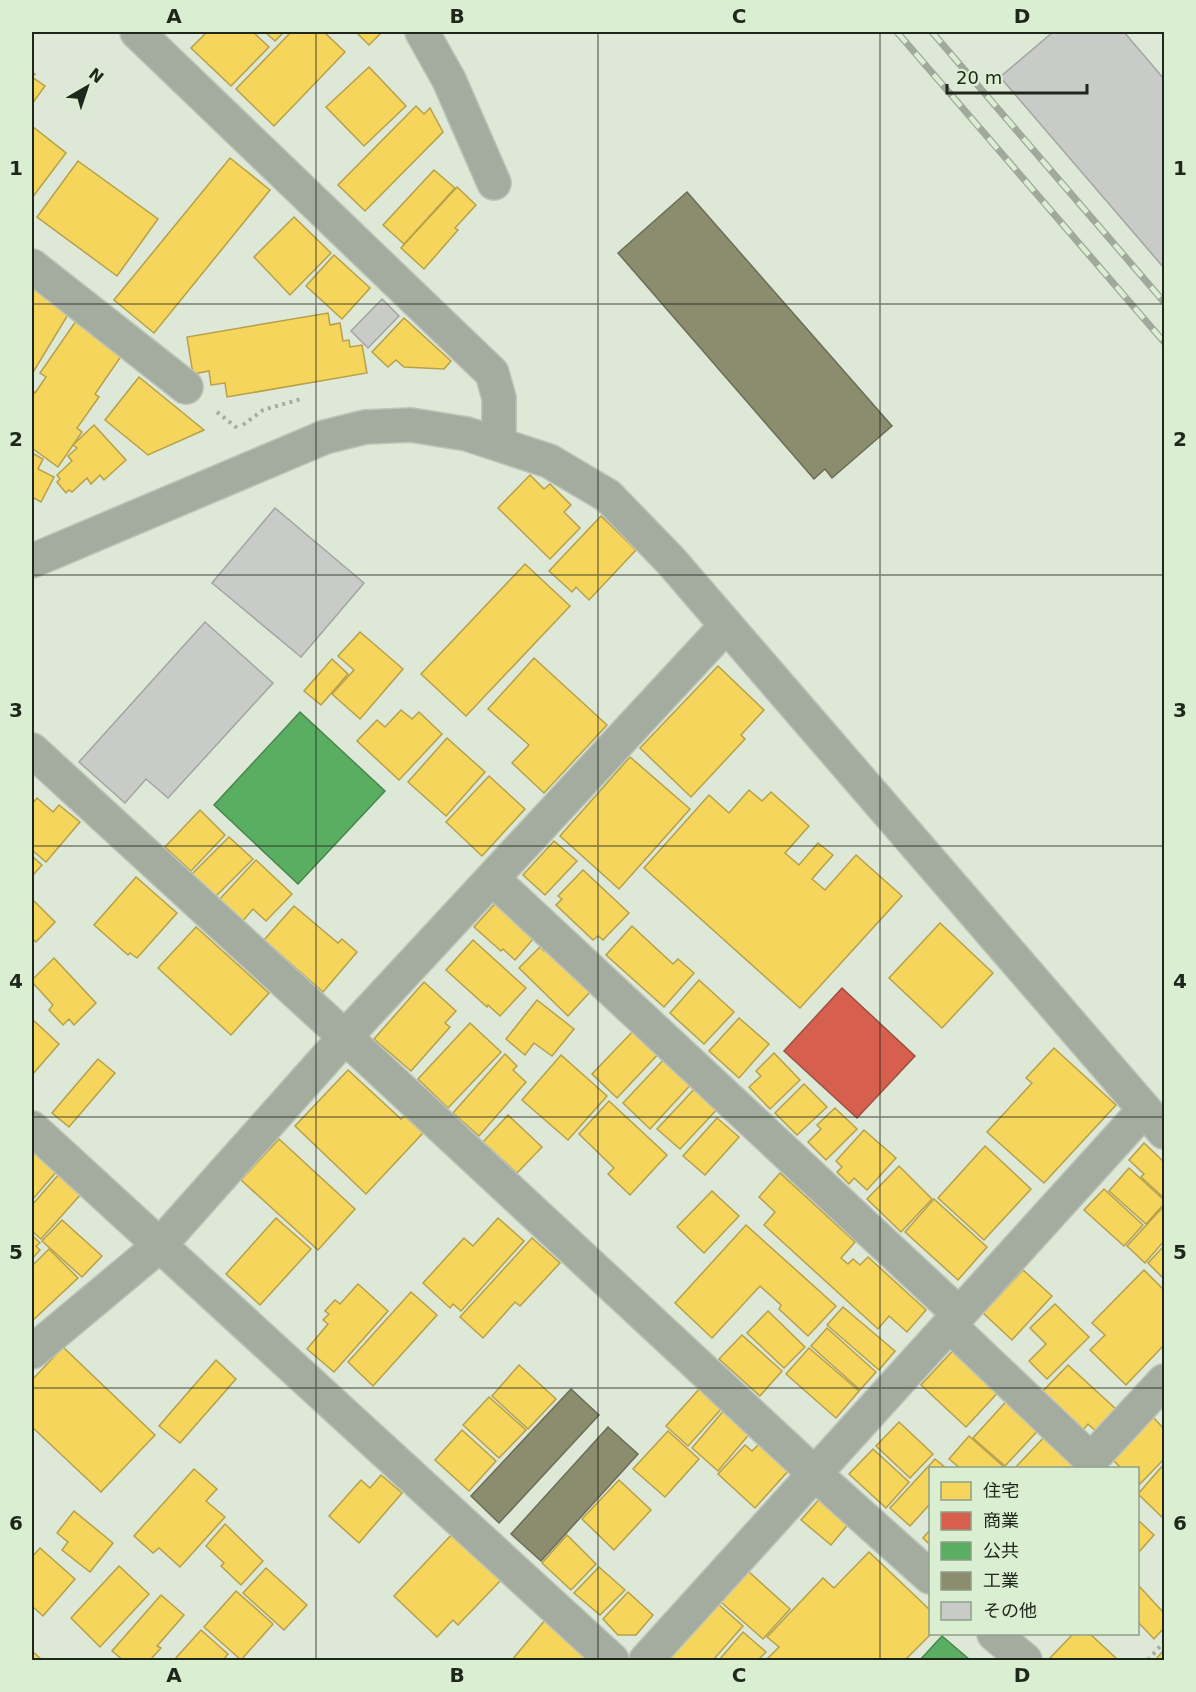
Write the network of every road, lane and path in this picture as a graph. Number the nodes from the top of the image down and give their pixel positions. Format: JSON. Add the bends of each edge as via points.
{"nodes":[{"id":1,"x":137,"y":32,"type":"edge"},
{"id":2,"x":422,"y":32,"type":"edge"},
{"id":3,"x":494,"y":183,"type":"dead end"},
{"id":4,"x":32,"y":266,"type":"edge"},
{"id":5,"x":186,"y":387,"type":"dead end"},
{"id":6,"x":499,"y":444,"type":"junction"},
{"id":7,"x":32,"y":561,"type":"edge"},
{"id":8,"x":726,"y":626,"type":"junction"},
{"id":9,"x":32,"y":750,"type":"edge"},
{"id":10,"x":493,"y":879,"type":"junction"},
{"id":11,"x":345,"y":1037,"type":"junction"},
{"id":12,"x":1154,"y":1121,"type":"edge"},
{"id":13,"x":32,"y":1128,"type":"edge"},
{"id":14,"x":159,"y":1246,"type":"junction"},
{"id":15,"x":954,"y":1320,"type":"junction"},
{"id":16,"x":32,"y":1352,"type":"edge"},
{"id":17,"x":1164,"y":1381,"type":"edge"},
{"id":18,"x":815,"y":1474,"type":"junction"},
{"id":19,"x":929,"y":1575,"type":"edge"},
{"id":20,"x":995,"y":1635,"type":"edge"},
{"id":21,"x":1164,"y":1642,"type":"edge"},
{"id":22,"x":612,"y":1660,"type":"edge"},
{"id":23,"x":646,"y":1660,"type":"edge"},
{"id":24,"x":1025,"y":1660,"type":"edge"},
{"id":25,"x":1148,"y":1660,"type":"edge"}],
"edges":[{"from":1,"to":6,"type":"street","via":[[492,373],[499,398]]},
{"from":2,"to":3,"type":"street","via":[[449,80]]},
{"from":4,"to":5,"type":"street"},
{"from":6,"to":7,"type":"street","via":[[467,434],[411,425],[365,427],[325,437]]},
{"from":6,"to":8,"type":"street","via":[[549,461],[608,496]]},
{"from":8,"to":10,"type":"street"},
{"from":8,"to":12,"type":"street"},
{"from":9,"to":11,"type":"street"},
{"from":10,"to":11,"type":"street"},
{"from":10,"to":15,"type":"street"},
{"from":11,"to":14,"type":"street"},
{"from":11,"to":18,"type":"street"},
{"from":12,"to":15,"type":"street"},
{"from":13,"to":14,"type":"street"},
{"from":14,"to":16,"type":"street"},
{"from":14,"to":22,"type":"street"},
{"from":15,"to":17,"type":"street","via":[[1090,1460]]},
{"from":15,"to":18,"type":"street"},
{"from":18,"to":19,"type":"street"},
{"from":18,"to":23,"type":"street"},
{"from":20,"to":24,"type":"street"},
{"from":21,"to":25,"type":"path"}]}
